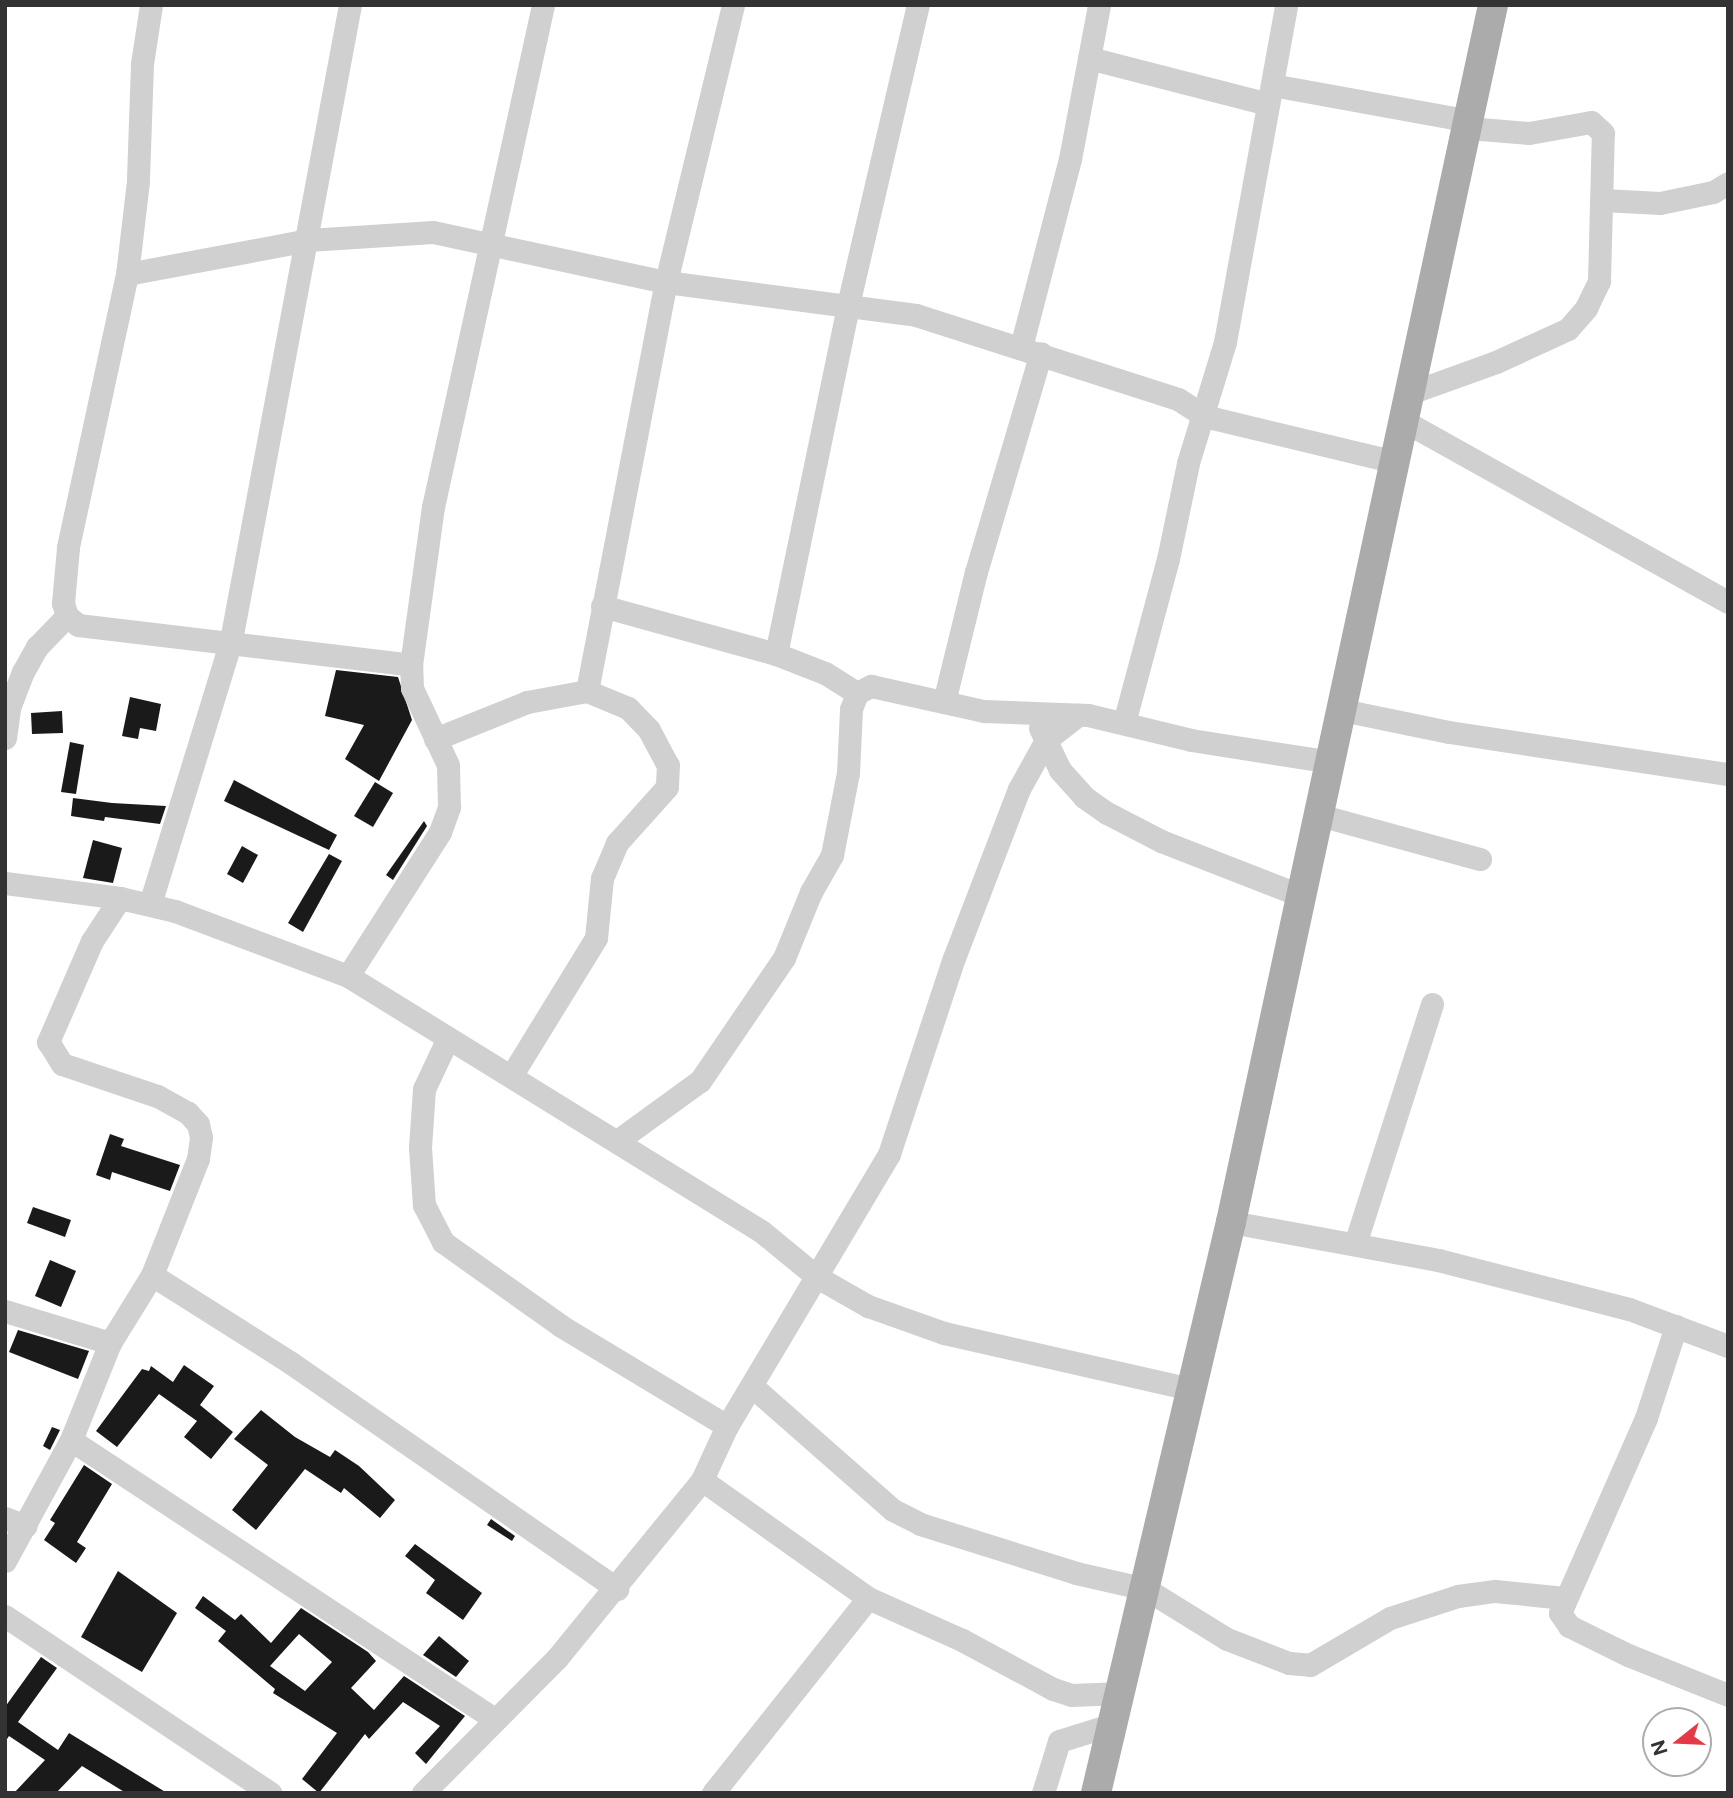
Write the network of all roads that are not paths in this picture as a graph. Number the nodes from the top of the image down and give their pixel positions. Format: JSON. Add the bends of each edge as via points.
{"nodes":[{"id":1,"x":151,"y":5,"type":"edge"},
{"id":2,"x":351,"y":5,"type":"edge"},
{"id":3,"x":543,"y":5,"type":"edge"},
{"id":4,"x":733,"y":5,"type":"edge"},
{"id":5,"x":918,"y":5,"type":"edge"},
{"id":6,"x":1099,"y":5,"type":"edge"},
{"id":7,"x":1286,"y":5,"type":"edge"},
{"id":8,"x":1493,"y":5,"type":"edge"},
{"id":9,"x":1089,"y":58,"type":"junction"},
{"id":10,"x":1270,"y":94,"type":"junction"},
{"id":11,"x":1469,"y":125,"type":"junction"},
{"id":12,"x":1728,"y":183,"type":"edge"},
{"id":13,"x":1603,"y":200,"type":"junction"},
{"id":14,"x":308,"y":240,"type":"junction"},
{"id":15,"x":493,"y":244,"type":"junction"},
{"id":16,"x":127,"y":274,"type":"junction"},
{"id":17,"x":666,"y":282,"type":"junction"},
{"id":18,"x":848,"y":305,"type":"junction"},
{"id":19,"x":1031,"y":350,"type":"junction"},
{"id":20,"x":1407,"y":407,"type":"junction"},
{"id":21,"x":1204,"y":416,"type":"junction"},
{"id":22,"x":1395,"y":462,"type":"junction"},
{"id":23,"x":1728,"y":602,"type":"edge"},
{"id":24,"x":602,"y":606,"type":"junction"},
{"id":25,"x":67,"y":616,"type":"junction"},
{"id":26,"x":231,"y":640,"type":"junction"},
{"id":27,"x":776,"y":654,"type":"junction"},
{"id":28,"x":411,"y":665,"type":"junction"},
{"id":29,"x":587,"y":691,"type":"junction"},
{"id":30,"x":857,"y":693,"type":"junction"},
{"id":31,"x":944,"y":702,"type":"junction"},
{"id":32,"x":1342,"y":710,"type":"junction"},
{"id":33,"x":1033,"y":714,"type":"junction"},
{"id":34,"x":1078,"y":715,"type":"junction"},
{"id":35,"x":1124,"y":723,"type":"junction"},
{"id":36,"x":5,"y":738,"type":"edge"},
{"id":37,"x":435,"y":738,"type":"junction"},
{"id":38,"x":1046,"y":740,"type":"junction"},
{"id":39,"x":1331,"y":762,"type":"junction"},
{"id":40,"x":1728,"y":774,"type":"edge"},
{"id":41,"x":1319,"y":815,"type":"junction"},
{"id":42,"x":1480,"y":859,"type":"dead end"},
{"id":43,"x":5,"y":883,"type":"edge"},
{"id":44,"x":1302,"y":896,"type":"junction"},
{"id":45,"x":120,"y":898,"type":"junction"},
{"id":46,"x":150,"y":904,"type":"junction"},
{"id":47,"x":348,"y":976,"type":"junction"},
{"id":48,"x":1433,"y":1004,"type":"dead end"},
{"id":49,"x":448,"y":1038,"type":"junction"},
{"id":50,"x":511,"y":1076,"type":"junction"},
{"id":51,"x":617,"y":1141,"type":"junction"},
{"id":52,"x":1231,"y":1222,"type":"junction"},
{"id":53,"x":1355,"y":1244,"type":"junction"},
{"id":54,"x":152,"y":1275,"type":"junction"},
{"id":55,"x":817,"y":1277,"type":"junction"},
{"id":56,"x":5,"y":1311,"type":"edge"},
{"id":57,"x":1676,"y":1326,"type":"junction"},
{"id":58,"x":110,"y":1343,"type":"junction"},
{"id":59,"x":1728,"y":1346,"type":"edge"},
{"id":60,"x":754,"y":1388,"type":"junction"},
{"id":61,"x":1191,"y":1389,"type":"junction"},
{"id":62,"x":727,"y":1426,"type":"junction"},
{"id":63,"x":71,"y":1440,"type":"junction"},
{"id":64,"x":702,"y":1480,"type":"junction"},
{"id":65,"x":15,"y":1522,"type":"edge"},
{"id":66,"x":5,"y":1561,"type":"edge"},
{"id":67,"x":617,"y":1589,"type":"junction"},
{"id":68,"x":1146,"y":1589,"type":"junction"},
{"id":69,"x":868,"y":1598,"type":"junction"},
{"id":70,"x":1564,"y":1598,"type":"junction"},
{"id":71,"x":5,"y":1616,"type":"edge"},
{"id":72,"x":1122,"y":1693,"type":"junction"},
{"id":73,"x":1728,"y":1695,"type":"edge"},
{"id":74,"x":493,"y":1718,"type":"junction"},
{"id":75,"x":1114,"y":1724,"type":"junction"},
{"id":76,"x":270,"y":1793,"type":"edge"},
{"id":77,"x":423,"y":1793,"type":"edge"},
{"id":78,"x":713,"y":1793,"type":"edge"},
{"id":79,"x":1043,"y":1793,"type":"edge"},
{"id":80,"x":1096,"y":1793,"type":"edge"}],
"edges":[{"from":1,"to":16,"type":"street","via":[[142,64],[138,181]]},
{"from":2,"to":14,"type":"street"},
{"from":3,"to":15,"type":"street"},
{"from":4,"to":17,"type":"street"},
{"from":5,"to":18,"type":"street"},
{"from":6,"to":9,"type":"street"},
{"from":7,"to":10,"type":"street"},
{"from":8,"to":11,"type":"main road"},
{"from":9,"to":10,"type":"street"},
{"from":9,"to":19,"type":"street"},
{"from":10,"to":11,"type":"street"},
{"from":10,"to":21,"type":"street","via":[[1225,342]]},
{"from":11,"to":13,"type":"street","via":[[1529,133],[1591,122],[1603,133]]},
{"from":11,"to":20,"type":"main road"},
{"from":12,"to":13,"type":"street","via":[[1713,192],[1660,203]]},
{"from":13,"to":20,"type":"street","via":[[1599,281],[1568,330]]},
{"from":14,"to":15,"type":"street","via":[[433,232]]},
{"from":14,"to":16,"type":"street"},
{"from":14,"to":26,"type":"street"},
{"from":15,"to":17,"type":"street"},
{"from":15,"to":28,"type":"street","via":[[433,507]]},
{"from":16,"to":25,"type":"street","via":[[68,548],[63,603]]},
{"from":17,"to":18,"type":"street"},
{"from":17,"to":24,"type":"street"},
{"from":18,"to":19,"type":"street","via":[[916,315]]},
{"from":18,"to":27,"type":"street"},
{"from":19,"to":21,"type":"street","via":[[1178,399]]},
{"from":19,"to":31,"type":"street"},
{"from":20,"to":22,"type":"main road"},
{"from":20,"to":23,"type":"street"},
{"from":21,"to":22,"type":"street"},
{"from":21,"to":35,"type":"street","via":[[1188,463],[1168,559]]},
{"from":22,"to":32,"type":"main road"},
{"from":24,"to":27,"type":"street"},
{"from":24,"to":29,"type":"street"},
{"from":25,"to":26,"type":"street","via":[[78,625]]},
{"from":25,"to":36,"type":"street","via":[[37,647],[23,671],[9,708]]},
{"from":26,"to":28,"type":"street","via":[[304,655]]},
{"from":26,"to":46,"type":"street"},
{"from":27,"to":30,"type":"street","via":[[825,673]]},
{"from":28,"to":37,"type":"street","via":[[412,688]]},
{"from":29,"to":37,"type":"street","via":[[527,702]]},
{"from":29,"to":50,"type":"street","via":[[628,708],[649,730],[668,765],[667,787],[617,843],[602,878],[596,938]]},
{"from":30,"to":31,"type":"street","via":[[871,686]]},
{"from":30,"to":51,"type":"street","via":[[832,855],[784,958],[701,1081]]},
{"from":31,"to":33,"type":"street"},
{"from":32,"to":39,"type":"main road"},
{"from":32,"to":40,"type":"street","via":[[1448,732]]},
{"from":33,"to":34,"type":"street"},
{"from":33,"to":38,"type":"street"},
{"from":34,"to":35,"type":"street"},
{"from":34,"to":38,"type":"street"},
{"from":35,"to":39,"type":"street","via":[[1191,740]]},
{"from":37,"to":47,"type":"street","via":[[448,765],[449,807],[440,832]]},
{"from":38,"to":44,"type":"street","via":[[1068,779],[1107,813],[1161,841]]},
{"from":38,"to":55,"type":"street","via":[[1019,789],[954,958],[889,1154]]},
{"from":39,"to":41,"type":"main road"},
{"from":41,"to":42,"type":"street"},
{"from":41,"to":44,"type":"main road"},
{"from":43,"to":45,"type":"street"},
{"from":44,"to":52,"type":"main road"},
{"from":45,"to":46,"type":"street"},
{"from":45,"to":54,"type":"street","via":[[92,941],[48,1042],[62,1064],[157,1096],[198,1124],[198,1159]]},
{"from":46,"to":47,"type":"street"},
{"from":47,"to":49,"type":"street"},
{"from":48,"to":53,"type":"street"},
{"from":49,"to":50,"type":"street"},
{"from":49,"to":62,"type":"street","via":[[424,1089],[420,1147],[424,1205],[443,1242],[561,1326]]},
{"from":50,"to":51,"type":"street"},
{"from":51,"to":55,"type":"street","via":[[761,1231]]},
{"from":52,"to":53,"type":"street"},
{"from":52,"to":61,"type":"main road"},
{"from":53,"to":57,"type":"street","via":[[1477,1270],[1629,1309]]},
{"from":54,"to":58,"type":"street"},
{"from":54,"to":67,"type":"street","via":[[291,1363]]},
{"from":55,"to":60,"type":"street"},
{"from":55,"to":61,"type":"street","via":[[868,1306],[944,1333]]},
{"from":56,"to":58,"type":"street"},
{"from":57,"to":59,"type":"street"},
{"from":57,"to":70,"type":"street","via":[[1646,1418]]},
{"from":58,"to":63,"type":"street"},
{"from":60,"to":62,"type":"street"},
{"from":60,"to":68,"type":"street","via":[[893,1510],[920,1524],[1076,1573]]},
{"from":61,"to":68,"type":"main road"},
{"from":62,"to":64,"type":"street"},
{"from":63,"to":65,"type":"street"},
{"from":63,"to":74,"type":"street"},
{"from":64,"to":67,"type":"street"},
{"from":64,"to":69,"type":"street"},
{"from":65,"to":66,"type":"street"},
{"from":67,"to":74,"type":"street","via":[[557,1658]]},
{"from":68,"to":70,"type":"street","via":[[1227,1639],[1289,1663],[1310,1665],[1390,1618],[1458,1596],[1495,1591]]},
{"from":68,"to":72,"type":"main road"},
{"from":69,"to":72,"type":"street","via":[[962,1640],[1053,1689],[1071,1695]]},
{"from":69,"to":78,"type":"street"},
{"from":70,"to":73,"type":"street","via":[[1560,1613],[1569,1626],[1687,1682]]},
{"from":71,"to":76,"type":"street"},
{"from":72,"to":75,"type":"main road"},
{"from":74,"to":77,"type":"street"},
{"from":75,"to":79,"type":"street","via":[[1059,1741]]},
{"from":75,"to":80,"type":"main road"}]}
